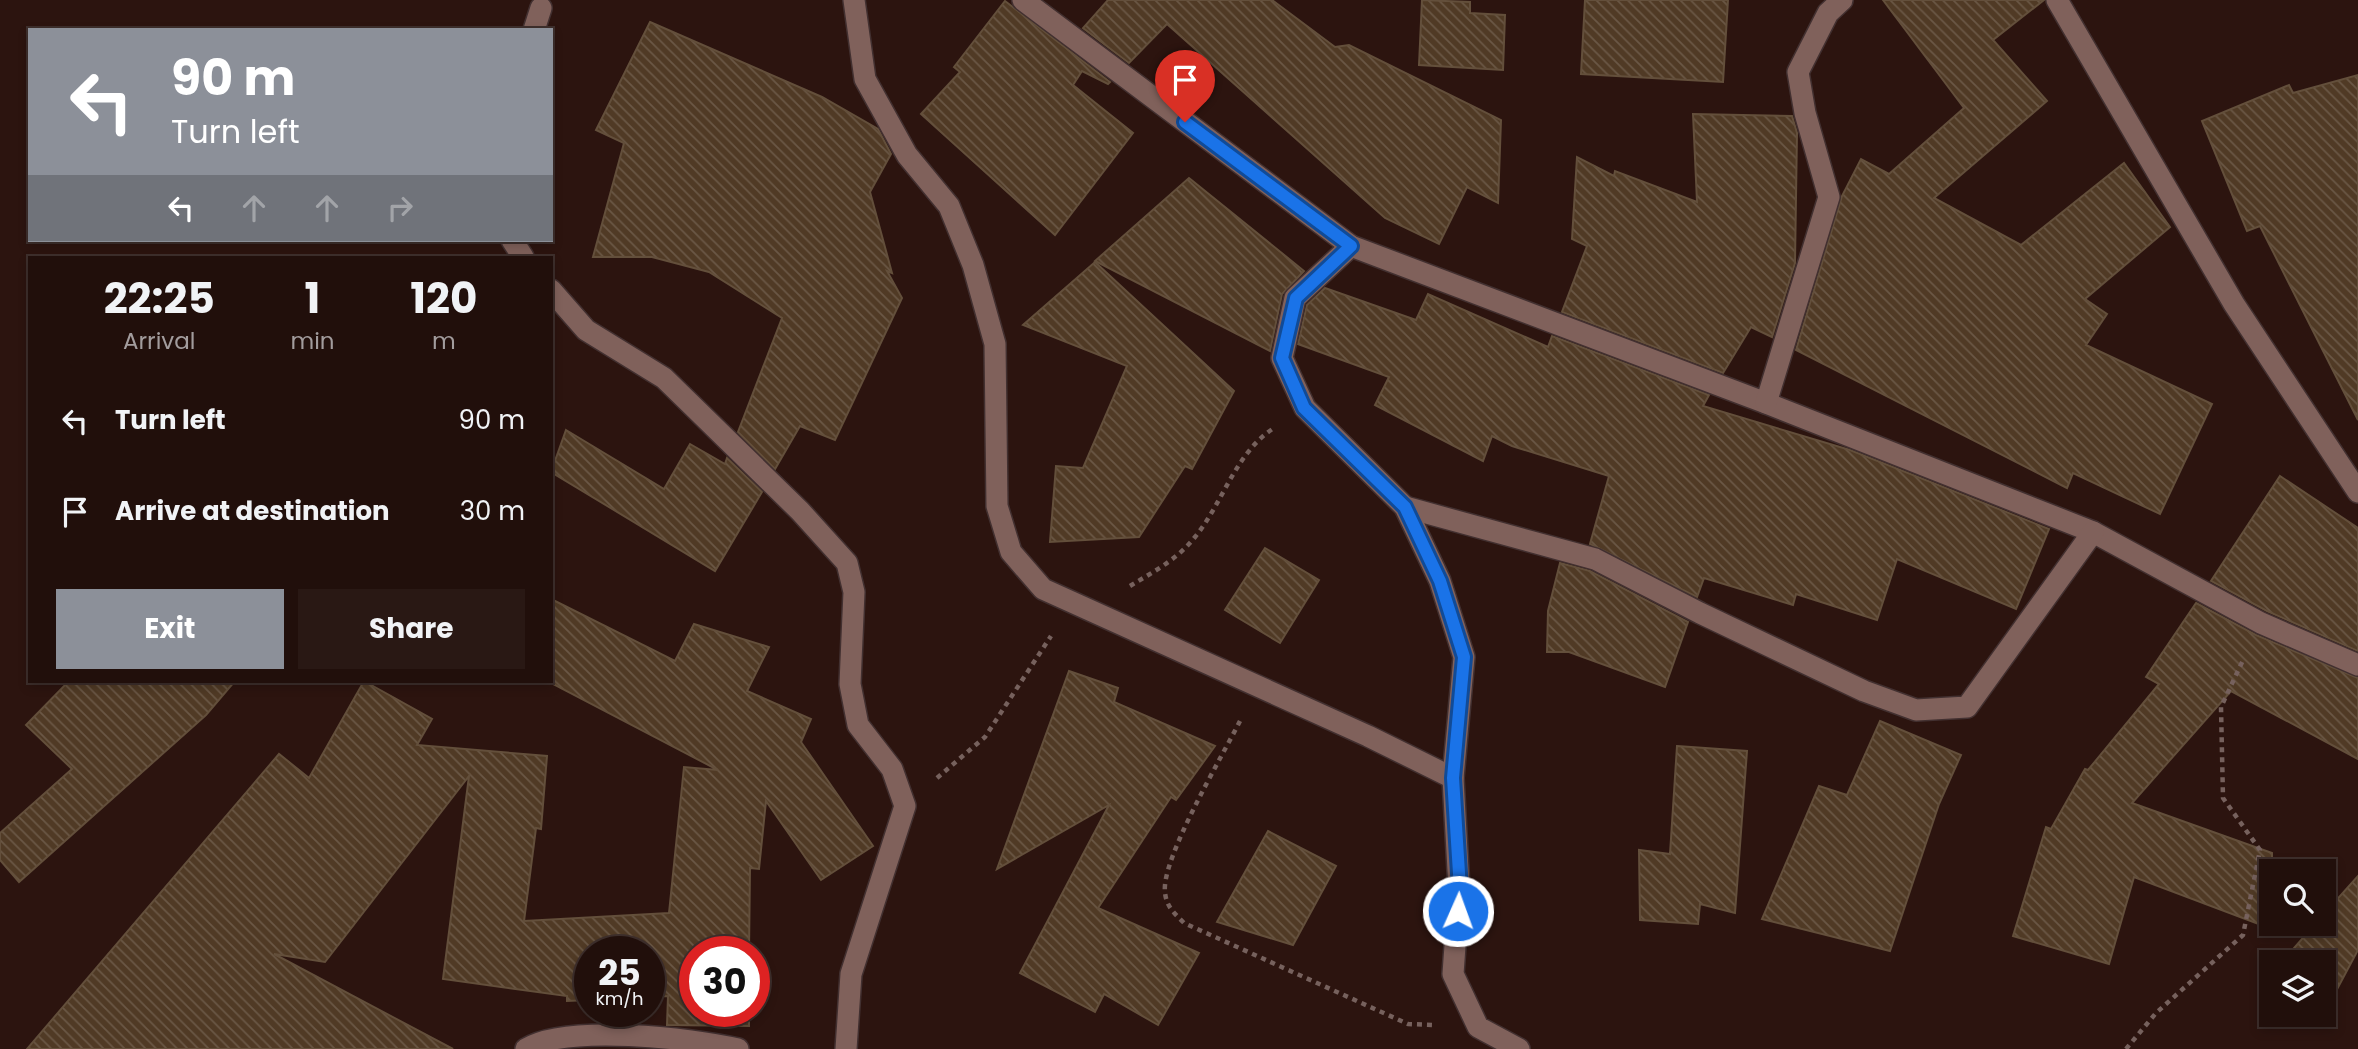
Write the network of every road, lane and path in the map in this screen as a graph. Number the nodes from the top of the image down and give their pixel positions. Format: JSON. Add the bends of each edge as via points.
{"nodes":[{"id":1,"x":854,"y":0,"type":"edge"},
{"id":2,"x":1023,"y":0,"type":"edge"},
{"id":3,"x":1842,"y":0,"type":"edge"},
{"id":4,"x":2057,"y":0,"type":"edge"},
{"id":5,"x":541,"y":8,"type":"dead end"},
{"id":6,"x":535,"y":28,"type":"edge"},
{"id":7,"x":1351,"y":246,"type":"junction"},
{"id":8,"x":553,"y":292,"type":"edge"},
{"id":9,"x":1766,"y":403,"type":"junction"},
{"id":10,"x":1304,"y":408,"type":"junction"},
{"id":11,"x":2358,"y":492,"type":"edge"},
{"id":12,"x":1405,"y":507,"type":"junction"},
{"id":13,"x":2093,"y":532,"type":"junction"},
{"id":14,"x":1083,"y":605,"type":"junction"},
{"id":15,"x":2261,"y":622,"type":"junction"},
{"id":16,"x":2358,"y":665,"type":"edge"},
{"id":17,"x":1258,"y":685,"type":"junction"},
{"id":18,"x":1453,"y":778,"type":"junction"},
{"id":19,"x":905,"y":806,"type":"junction"},
{"id":20,"x":1478,"y":1027,"type":"junction"},
{"id":21,"x":526,"y":1049,"type":"edge"},
{"id":22,"x":738,"y":1049,"type":"edge"},
{"id":23,"x":846,"y":1049,"type":"edge"},
{"id":24,"x":1519,"y":1049,"type":"edge"},
{"id":25,"x":2126,"y":1049,"type":"edge"}],
"edges":[{"from":1,"to":14,"type":"street","via":[[865,79],[907,155],[949,206],[973,265],[992,331],[997,506],[1011,552],[1043,589]]},
{"from":2,"to":7,"type":"street"},
{"from":3,"to":9,"type":"street","via":[[1828,13],[1798,72],[1829,197]]},
{"from":4,"to":11,"type":"street","via":[[2234,304]]},
{"from":5,"to":6,"type":"street"},
{"from":7,"to":9,"type":"street"},
{"from":7,"to":10,"type":"street","via":[[1296,298],[1282,358]]},
{"from":8,"to":19,"type":"street","via":[[586,330],[664,378],[847,563],[854,592],[850,684],[858,725],[892,769]]},
{"from":9,"to":13,"type":"street"},
{"from":10,"to":12,"type":"street"},
{"from":10,"to":14,"type":"path","via":[[1261,436],[1195,537],[1167,564]]},
{"from":12,"to":13,"type":"street","via":[[1595,559],[1864,691],[1916,710],[1967,707]]},
{"from":12,"to":18,"type":"street","via":[[1440,581],[1464,657]]},
{"from":13,"to":15,"type":"street"},
{"from":14,"to":17,"type":"street"},
{"from":14,"to":19,"type":"path","via":[[985,737]]},
{"from":15,"to":16,"type":"street"},
{"from":15,"to":25,"type":"path","via":[[2221,707],[2223,798],[2260,850],[2243,935],[2156,1013]]},
{"from":17,"to":18,"type":"street"},
{"from":17,"to":20,"type":"path","via":[[1170,862],[1164,890],[1167,906],[1184,923],[1408,1024]]},
{"from":18,"to":20,"type":"street","via":[[1460,889],[1453,974]]},
{"from":19,"to":23,"type":"street","via":[[851,975]]},
{"from":20,"to":24,"type":"street"},
{"from":21,"to":22,"type":"street","via":[[538,1042],[610,1035],[708,1042]]}]}
